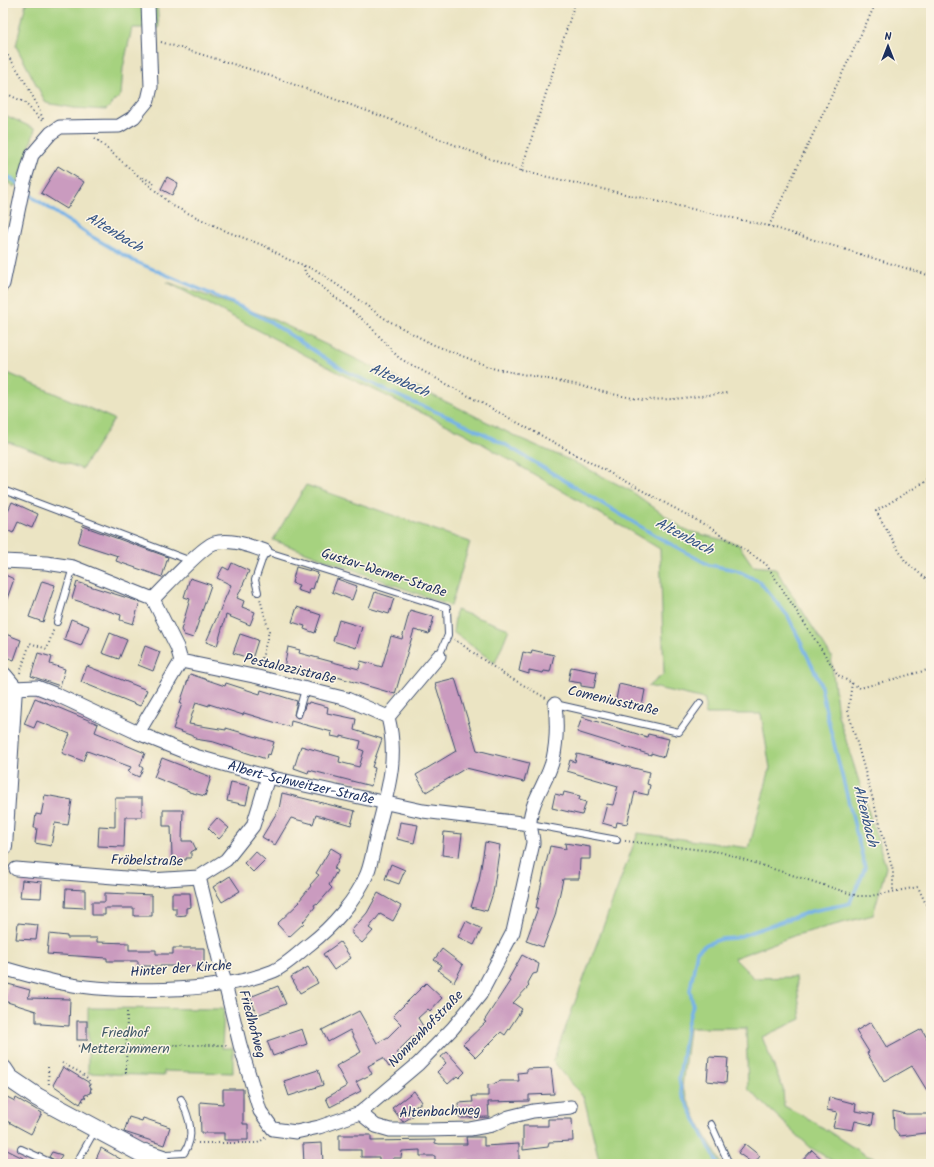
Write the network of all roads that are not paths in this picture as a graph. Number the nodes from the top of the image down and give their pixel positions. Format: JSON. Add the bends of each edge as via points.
{"nodes":[{"id":1,"x":148,"y":3,"type":"edge"},
{"id":2,"x":3,"y":284,"type":"edge"},
{"id":3,"x":3,"y":490,"type":"edge"},
{"id":4,"x":265,"y":551,"type":"junction"},
{"id":5,"x":3,"y":560,"type":"edge"},
{"id":6,"x":192,"y":561,"type":"junction"},
{"id":7,"x":73,"y":567,"type":"junction"},
{"id":8,"x":258,"y":592,"type":"road end"},
{"id":9,"x":153,"y":599,"type":"junction"},
{"id":10,"x":56,"y":622,"type":"dead end"},
{"id":11,"x":439,"y":656,"type":"joint"},
{"id":12,"x":181,"y":661,"type":"junction"},
{"id":13,"x":12,"y":680,"type":"edge"},
{"id":14,"x":305,"y":688,"type":"junction"},
{"id":15,"x":700,"y":703,"type":"dead end"},
{"id":16,"x":555,"y":704,"type":"joint"},
{"id":17,"x":298,"y":714,"type":"dead end"},
{"id":18,"x":388,"y":718,"type":"junction"},
{"id":19,"x":138,"y":733,"type":"junction"},
{"id":20,"x":268,"y":777,"type":"junction"},
{"id":21,"x":5,"y":781,"type":"edge"},
{"id":22,"x":384,"y":803,"type":"junction"},
{"id":23,"x":530,"y":824,"type":"junction"},
{"id":24,"x":617,"y":840,"type":"road end"},
{"id":25,"x":3,"y":847,"type":"edge"},
{"id":26,"x":16,"y":869,"type":"dead end"},
{"id":27,"x":199,"y":877,"type":"junction"},
{"id":28,"x":3,"y":968,"type":"edge"},
{"id":29,"x":224,"y":985,"type":"junction"},
{"id":30,"x":3,"y":1069,"type":"edge"},
{"id":31,"x":181,"y":1099,"type":"dead end"},
{"id":32,"x":571,"y":1107,"type":"dead end"},
{"id":33,"x":360,"y":1113,"type":"junction"},
{"id":34,"x":711,"y":1124,"type":"dead end"},
{"id":35,"x":95,"y":1129,"type":"junction"},
{"id":36,"x":273,"y":1129,"type":"joint"},
{"id":37,"x":130,"y":1147,"type":"junction"},
{"id":38,"x":21,"y":1149,"type":"dead end"},
{"id":39,"x":54,"y":1164,"type":"edge"},
{"id":40,"x":76,"y":1164,"type":"edge"},
{"id":41,"x":162,"y":1164,"type":"edge"},
{"id":42,"x":729,"y":1164,"type":"edge"}],
"edges":[{"from":1,"to":2,"type":"street","via":[[151,87],[148,100],[134,117],[118,126],[48,128],[32,155],[24,182]]},
{"from":3,"to":6,"type":"lane"},
{"from":4,"to":6,"type":"street","name":"Gustav-Werner-Straße","via":[[233,542],[213,543]]},
{"from":4,"to":8,"type":"lane","via":[[256,580]]},
{"from":4,"to":11,"type":"lane","name":"Gustav-Werner-Straße","via":[[447,608],[448,635]]},
{"from":5,"to":7,"type":"street"},
{"from":6,"to":9,"type":"street","name":"Gustav-Werner-Straße"},
{"from":7,"to":9,"type":"street"},
{"from":7,"to":10,"type":"lane"},
{"from":9,"to":12,"type":"street","via":[[177,647]]},
{"from":11,"to":18,"type":"street"},
{"from":12,"to":14,"type":"street","name":"Pestalozzistraße"},
{"from":12,"to":19,"type":"street"},
{"from":13,"to":19,"type":"street","name":"Albert-Schweitzer-Straße","via":[[55,694]]},
{"from":13,"to":21,"type":"main road"},
{"from":14,"to":17,"type":"lane"},
{"from":14,"to":18,"type":"street","name":"Pestalozzistraße","via":[[346,699]]},
{"from":15,"to":16,"type":"lane","name":"Comeniusstraße","via":[[679,732]]},
{"from":16,"to":23,"type":"street","name":"Comeniusstraße","via":[[557,727],[553,760],[532,812]]},
{"from":18,"to":22,"type":"street","via":[[393,737],[393,763]]},
{"from":19,"to":20,"type":"street","name":"Albert-Schweitzer-Straße","via":[[195,756]]},
{"from":20,"to":22,"type":"street","name":"Albert-Schweitzer-Straße"},
{"from":20,"to":27,"type":"street","name":"Fröbelstraße","via":[[253,826],[226,860]]},
{"from":21,"to":25,"type":"main road"},
{"from":22,"to":23,"type":"street","name":"Albert-Schweitzer-Straße","via":[[423,812]]},
{"from":22,"to":29,"type":"street","name":"Hinter der Kirche","via":[[367,874],[348,906],[325,933],[273,972]]},
{"from":23,"to":24,"type":"lane","name":"Albert-Schweitzer-Straße"},
{"from":23,"to":33,"type":"street","name":"Nonnenhofstraße","via":[[533,844],[513,932],[480,995],[418,1064]]},
{"from":26,"to":27,"type":"street","name":"Fröbelstraße","via":[[150,880]]},
{"from":27,"to":29,"type":"street","name":"Friedhofweg"},
{"from":28,"to":29,"type":"street","name":"Hinter der Kirche","via":[[57,982],[110,989],[170,989]]},
{"from":29,"to":36,"type":"street","name":"Friedhofweg","via":[[260,1111]]},
{"from":30,"to":35,"type":"main road","via":[[9,1078],[37,1097]]},
{"from":31,"to":37,"type":"lane","via":[[188,1116],[190,1144],[184,1153],[167,1154],[139,1144]]},
{"from":32,"to":33,"type":"street","name":"Altenbachweg","via":[[533,1111],[509,1117],[492,1125],[470,1129],[390,1130],[376,1126]]},
{"from":33,"to":36,"type":"street","name":"Nonnenhofstraße","via":[[296,1132]]},
{"from":34,"to":42,"type":"lane"},
{"from":35,"to":37,"type":"main road"},
{"from":35,"to":40,"type":"lane"},
{"from":37,"to":41,"type":"main road"},
{"from":38,"to":39,"type":"lane"}]}
